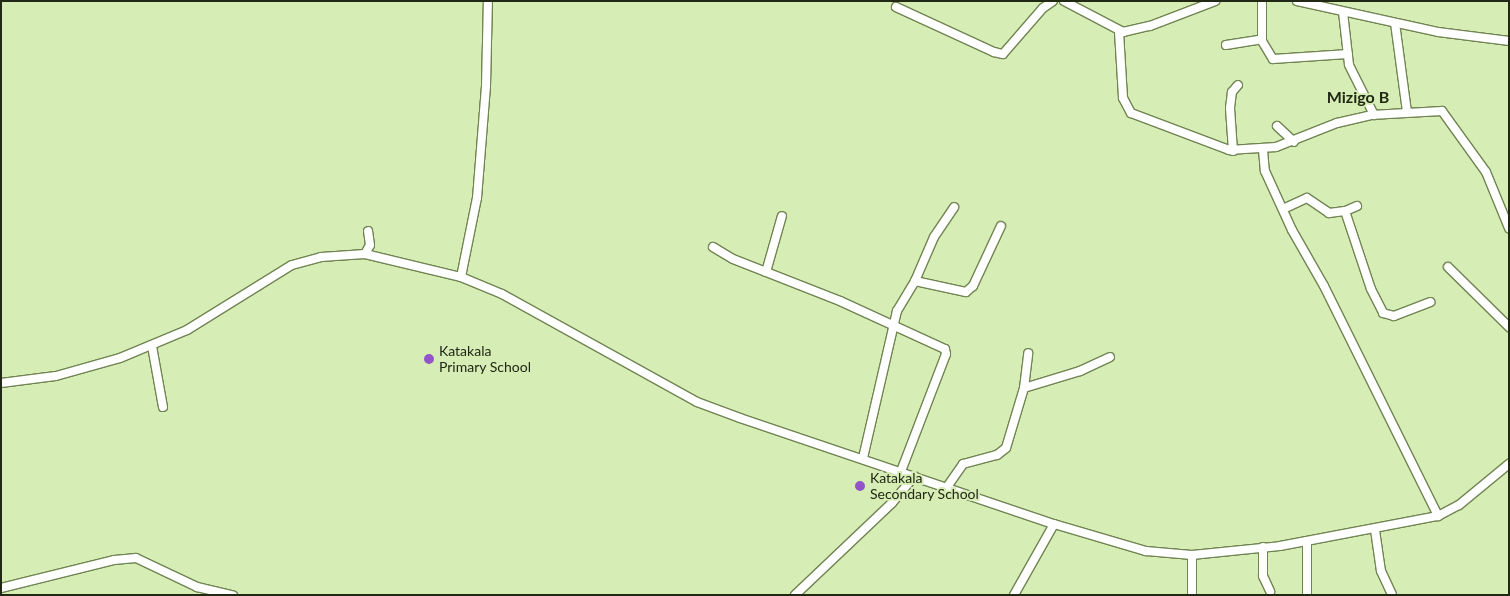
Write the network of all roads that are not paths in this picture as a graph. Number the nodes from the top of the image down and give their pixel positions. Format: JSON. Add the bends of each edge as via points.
{"nodes":[{"id":1,"x":488,"y":1,"type":"edge"},
{"id":2,"x":1053,"y":1,"type":"edge"},
{"id":3,"x":1064,"y":1,"type":"edge"},
{"id":4,"x":1215,"y":1,"type":"edge"},
{"id":5,"x":1262,"y":1,"type":"edge"},
{"id":6,"x":1298,"y":1,"type":"edge"},
{"id":7,"x":896,"y":7,"type":"dead end"},
{"id":8,"x":1343,"y":12,"type":"junction"},
{"id":9,"x":1395,"y":23,"type":"junction"},
{"id":10,"x":1119,"y":32,"type":"junction"},
{"id":11,"x":1262,"y":39,"type":"junction"},
{"id":12,"x":1509,"y":41,"type":"edge"},
{"id":13,"x":1226,"y":45,"type":"dead end"},
{"id":14,"x":1348,"y":54,"type":"junction"},
{"id":15,"x":1238,"y":85,"type":"dead end"},
{"id":16,"x":1407,"y":112,"type":"junction"},
{"id":17,"x":1374,"y":115,"type":"junction"},
{"id":18,"x":1278,"y":126,"type":"dead end"},
{"id":19,"x":1294,"y":142,"type":"junction"},
{"id":20,"x":1263,"y":150,"type":"junction"},
{"id":21,"x":1233,"y":151,"type":"junction"},
{"id":22,"x":1357,"y":206,"type":"dead end"},
{"id":23,"x":954,"y":207,"type":"dead end"},
{"id":24,"x":1283,"y":209,"type":"junction"},
{"id":25,"x":1345,"y":211,"type":"junction"},
{"id":26,"x":782,"y":216,"type":"dead end"},
{"id":27,"x":1001,"y":226,"type":"dead end"},
{"id":28,"x":1509,"y":228,"type":"edge"},
{"id":29,"x":368,"y":232,"type":"dead end"},
{"id":30,"x":714,"y":247,"type":"dead end"},
{"id":31,"x":365,"y":254,"type":"junction"},
{"id":32,"x":1448,"y":267,"type":"dead end"},
{"id":33,"x":766,"y":272,"type":"junction"},
{"id":34,"x":461,"y":278,"type":"junction"},
{"id":35,"x":915,"y":282,"type":"junction"},
{"id":36,"x":1430,"y":302,"type":"dead end"},
{"id":37,"x":891,"y":326,"type":"junction"},
{"id":38,"x":1509,"y":328,"type":"edge"},
{"id":39,"x":152,"y":346,"type":"junction"},
{"id":40,"x":1028,"y":353,"type":"dead end"},
{"id":41,"x":1110,"y":357,"type":"dead end"},
{"id":42,"x":1,"y":383,"type":"edge"},
{"id":43,"x":1024,"y":388,"type":"junction"},
{"id":44,"x":163,"y":407,"type":"dead end"},
{"id":45,"x":863,"y":458,"type":"junction"},
{"id":46,"x":1509,"y":464,"type":"edge"},
{"id":47,"x":901,"y":471,"type":"junction"},
{"id":48,"x":914,"y":476,"type":"junction"},
{"id":49,"x":947,"y":487,"type":"junction"},
{"id":50,"x":1438,"y":516,"type":"junction"},
{"id":51,"x":1054,"y":524,"type":"junction"},
{"id":52,"x":1375,"y":530,"type":"junction"},
{"id":53,"x":1307,"y":541,"type":"junction"},
{"id":54,"x":1263,"y":548,"type":"junction"},
{"id":55,"x":1192,"y":555,"type":"junction"},
{"id":56,"x":1,"y":588,"type":"edge"},
{"id":57,"x":1270,"y":591,"type":"dead end"},
{"id":58,"x":232,"y":595,"type":"edge"},
{"id":59,"x":795,"y":595,"type":"edge"},
{"id":60,"x":1014,"y":595,"type":"edge"},
{"id":61,"x":1192,"y":595,"type":"edge"},
{"id":62,"x":1307,"y":595,"type":"edge"},
{"id":63,"x":1392,"y":595,"type":"edge"}],
"edges":[{"from":1,"to":34,"type":"street","via":[[486,86],[477,198]]},
{"from":2,"to":7,"type":"street","via":[[1003,54]]},
{"from":3,"to":10,"type":"street"},
{"from":4,"to":10,"type":"street","via":[[1150,26]]},
{"from":5,"to":11,"type":"street"},
{"from":6,"to":8,"type":"street"},
{"from":8,"to":9,"type":"street"},
{"from":8,"to":14,"type":"street"},
{"from":9,"to":12,"type":"street"},
{"from":9,"to":16,"type":"street"},
{"from":10,"to":21,"type":"street","via":[[1123,98],[1131,113]]},
{"from":11,"to":13,"type":"street"},
{"from":11,"to":14,"type":"street","via":[[1273,59]]},
{"from":14,"to":17,"type":"street","via":[[1355,78]]},
{"from":15,"to":21,"type":"street","via":[[1232,92],[1230,108]]},
{"from":16,"to":17,"type":"street"},
{"from":16,"to":28,"type":"street","via":[[1434,110],[1447,115],[1486,172]]},
{"from":17,"to":19,"type":"street","via":[[1337,123]]},
{"from":18,"to":19,"type":"street"},
{"from":19,"to":20,"type":"street"},
{"from":20,"to":21,"type":"street"},
{"from":20,"to":24,"type":"street","via":[[1262,164]]},
{"from":22,"to":25,"type":"street"},
{"from":23,"to":35,"type":"street","via":[[934,237]]},
{"from":24,"to":25,"type":"street","via":[[1307,198],[1329,213]]},
{"from":24,"to":50,"type":"street"},
{"from":25,"to":36,"type":"street","via":[[1371,289],[1384,313],[1394,316]]},
{"from":26,"to":33,"type":"street"},
{"from":27,"to":35,"type":"street","via":[[973,286],[966,292]]},
{"from":29,"to":31,"type":"street","via":[[370,245]]},
{"from":30,"to":33,"type":"street","via":[[733,260]]},
{"from":31,"to":34,"type":"street"},
{"from":31,"to":39,"type":"street","via":[[321,257],[292,264],[187,330]]},
{"from":32,"to":38,"type":"street"},
{"from":33,"to":37,"type":"street"},
{"from":34,"to":45,"type":"street","via":[[510,298],[698,402]]},
{"from":35,"to":37,"type":"street"},
{"from":37,"to":45,"type":"street"},
{"from":37,"to":47,"type":"street","via":[[946,350]]},
{"from":39,"to":42,"type":"street","via":[[91,367]]},
{"from":39,"to":44,"type":"street"},
{"from":40,"to":43,"type":"street"},
{"from":41,"to":43,"type":"street","via":[[1080,371]]},
{"from":43,"to":49,"type":"street","via":[[1006,448],[996,455],[963,464]]},
{"from":45,"to":47,"type":"street"},
{"from":46,"to":50,"type":"street","via":[[1459,506]]},
{"from":47,"to":48,"type":"street"},
{"from":48,"to":49,"type":"street"},
{"from":48,"to":59,"type":"street","via":[[892,503]]},
{"from":49,"to":51,"type":"street"},
{"from":50,"to":52,"type":"street"},
{"from":51,"to":55,"type":"street","via":[[1146,551]]},
{"from":51,"to":60,"type":"street"},
{"from":52,"to":53,"type":"street"},
{"from":52,"to":63,"type":"street","via":[[1381,571]]},
{"from":53,"to":54,"type":"street"},
{"from":53,"to":62,"type":"street"},
{"from":54,"to":55,"type":"street"},
{"from":54,"to":57,"type":"street","via":[[1263,576]]},
{"from":55,"to":61,"type":"street"},
{"from":56,"to":58,"type":"street","via":[[114,560],[136,558],[197,587]]}]}
